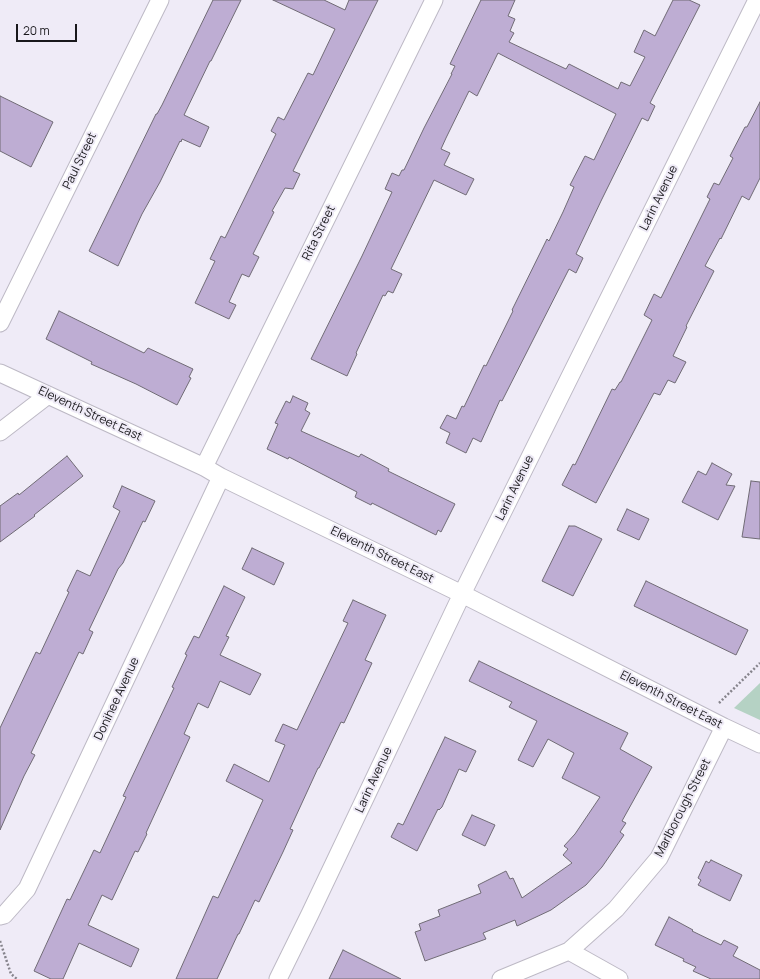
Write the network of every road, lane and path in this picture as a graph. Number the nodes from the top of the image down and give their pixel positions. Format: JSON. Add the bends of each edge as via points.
{"nodes":[{"id":1,"x":160,"y":0,"type":"edge"},
{"id":2,"x":434,"y":0,"type":"edge"},
{"id":3,"x":757,"y":0,"type":"edge"},
{"id":4,"x":0,"y":323,"type":"edge"},
{"id":5,"x":0,"y":373,"type":"edge"},
{"id":6,"x":48,"y":395,"type":"junction"},
{"id":7,"x":0,"y":432,"type":"edge"},
{"id":8,"x":204,"y":467,"type":"junction"},
{"id":9,"x":221,"y":477,"type":"junction"},
{"id":10,"x":462,"y":594,"type":"junction"},
{"id":11,"x":760,"y":663,"type":"edge"},
{"id":12,"x":704,"y":717,"type":"junction"},
{"id":13,"x":724,"y":727,"type":"junction"},
{"id":14,"x":760,"y":744,"type":"edge"},
{"id":15,"x":2,"y":916,"type":"edge"},
{"id":16,"x":0,"y":941,"type":"edge"},
{"id":17,"x":569,"y":951,"type":"junction"},
{"id":18,"x":17,"y":979,"type":"edge"},
{"id":19,"x":278,"y":979,"type":"edge"},
{"id":20,"x":501,"y":979,"type":"edge"},
{"id":21,"x":619,"y":979,"type":"edge"}],
"edges":[{"from":1,"to":4,"type":"street","name":"Paul Street"},
{"from":2,"to":8,"type":"street","name":"Rita Street"},
{"from":3,"to":10,"type":"street","name":"Larin Avenue"},
{"from":5,"to":6,"type":"street","name":"Eleventh Street East"},
{"from":6,"to":7,"type":"street"},
{"from":6,"to":8,"type":"street","name":"Eleventh Street East"},
{"from":8,"to":9,"type":"street","name":"Eleventh Street East"},
{"from":9,"to":10,"type":"street","name":"Eleventh Street East"},
{"from":9,"to":15,"type":"street","name":"Donihee Avenue","via":[[27,889]]},
{"from":10,"to":12,"type":"street","name":"Eleventh Street East"},
{"from":10,"to":19,"type":"street","name":"Larin Avenue"},
{"from":11,"to":12,"type":"path"},
{"from":12,"to":13,"type":"street","name":"Eleventh Street East"},
{"from":13,"to":14,"type":"street","name":"Eleventh Street East"},
{"from":13,"to":17,"type":"street","name":"Marlborough Street","via":[[659,858],[616,909]]},
{"from":16,"to":18,"type":"path","via":[[11,974]]},
{"from":17,"to":20,"type":"street","name":"Marlborough Street"},
{"from":17,"to":21,"type":"street"}]}
